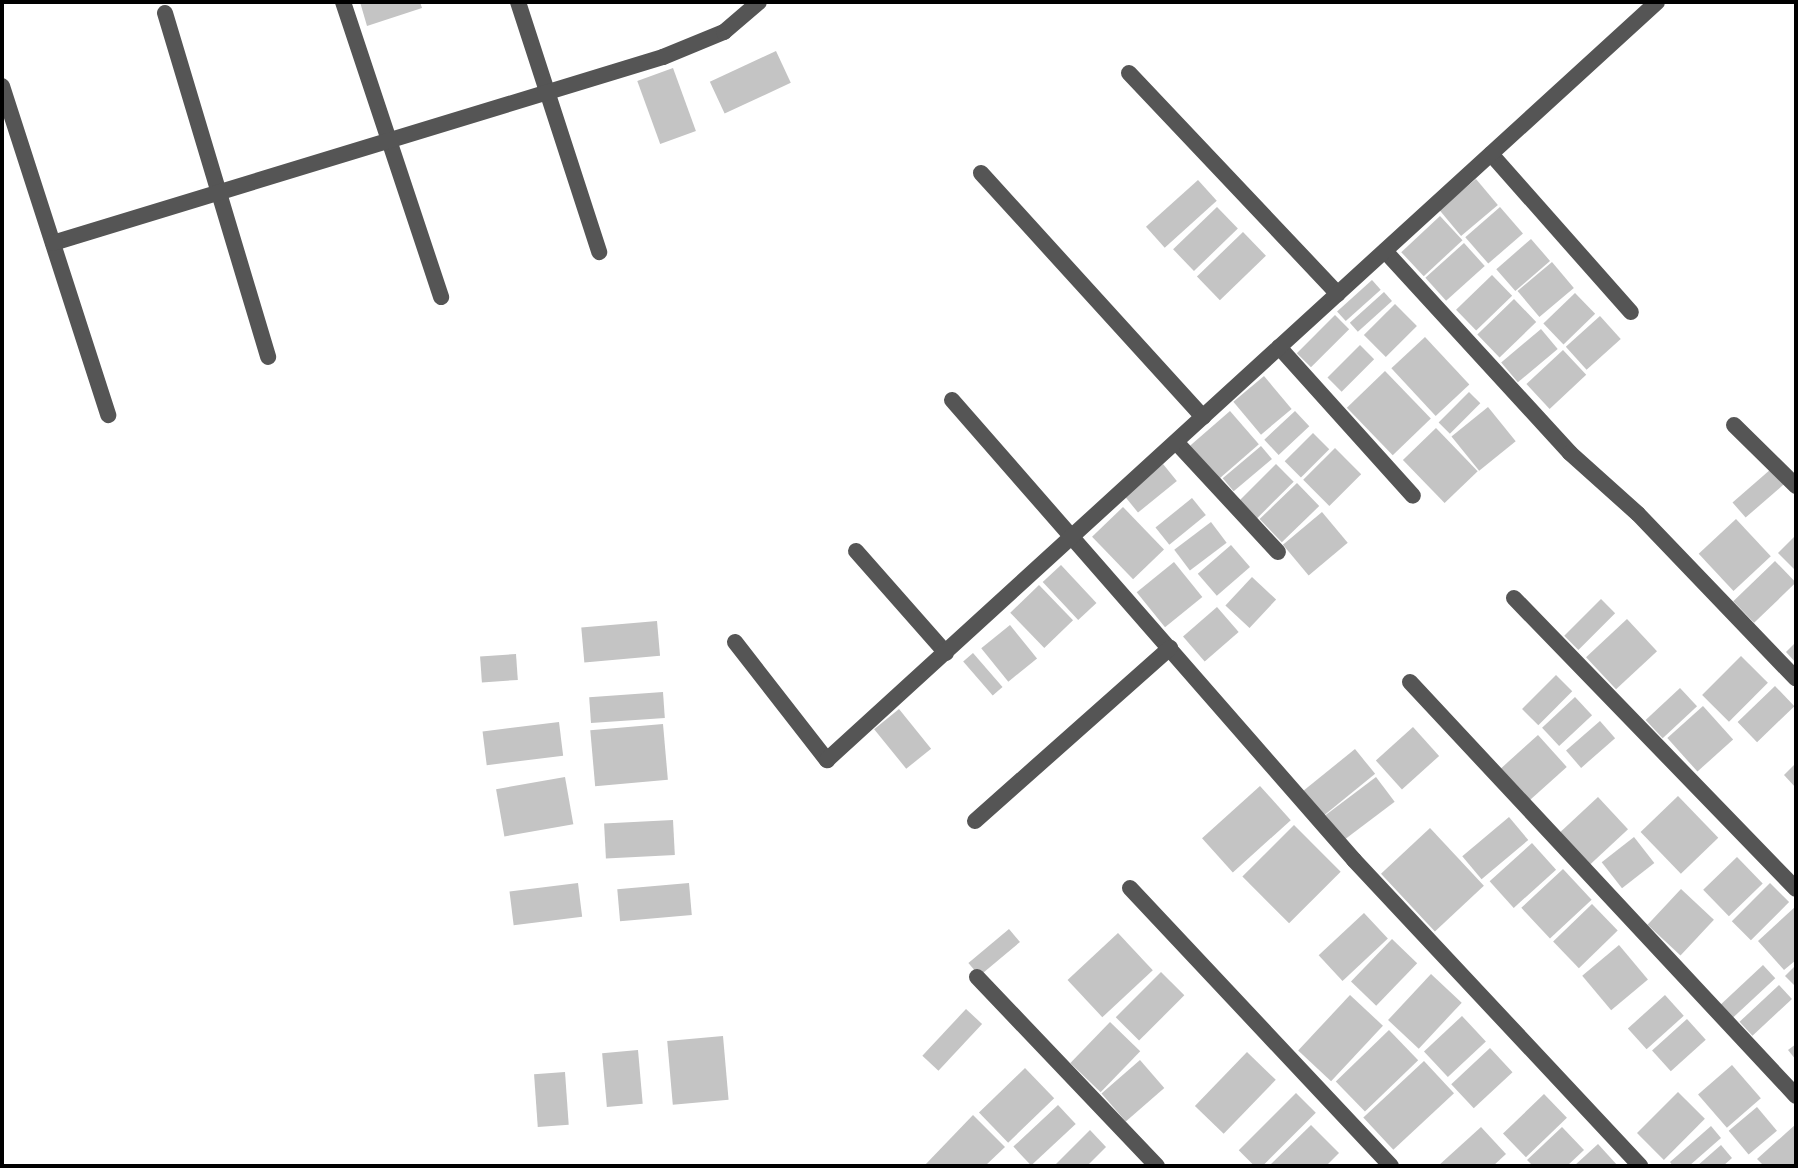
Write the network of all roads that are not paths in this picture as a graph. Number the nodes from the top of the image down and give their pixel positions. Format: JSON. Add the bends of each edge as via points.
{"nodes":[{"id":1,"x":343,"y":2,"type":"edge"},
{"id":2,"x":518,"y":2,"type":"edge"},
{"id":3,"x":759,"y":2,"type":"edge"},
{"id":4,"x":1657,"y":2,"type":"edge"},
{"id":5,"x":165,"y":13,"type":"dead end"},
{"id":6,"x":1129,"y":73,"type":"dead end"},
{"id":7,"x":2,"y":86,"type":"edge"},
{"id":8,"x":547,"y":92,"type":"junction"},
{"id":9,"x":389,"y":141,"type":"junction"},
{"id":10,"x":1491,"y":154,"type":"junction"},
{"id":11,"x":981,"y":173,"type":"dead end"},
{"id":12,"x":218,"y":192,"type":"junction"},
{"id":13,"x":53,"y":243,"type":"junction"},
{"id":14,"x":1385,"y":251,"type":"junction"},
{"id":15,"x":599,"y":252,"type":"dead end"},
{"id":16,"x":1338,"y":294,"type":"junction"},
{"id":17,"x":441,"y":297,"type":"dead end"},
{"id":18,"x":1631,"y":312,"type":"dead end"},
{"id":19,"x":1279,"y":347,"type":"junction"},
{"id":20,"x":268,"y":357,"type":"dead end"},
{"id":21,"x":952,"y":400,"type":"dead end"},
{"id":22,"x":108,"y":415,"type":"dead end"},
{"id":23,"x":1203,"y":417,"type":"junction"},
{"id":24,"x":1734,"y":425,"type":"dead end"},
{"id":25,"x":1176,"y":442,"type":"junction"},
{"id":26,"x":1796,"y":486,"type":"edge"},
{"id":27,"x":1413,"y":496,"type":"dead end"},
{"id":28,"x":1070,"y":539,"type":"junction"},
{"id":29,"x":856,"y":551,"type":"dead end"},
{"id":30,"x":1278,"y":552,"type":"dead end"},
{"id":31,"x":1514,"y":598,"type":"dead end"},
{"id":32,"x":735,"y":642,"type":"dead end"},
{"id":33,"x":1170,"y":648,"type":"junction"},
{"id":34,"x":946,"y":653,"type":"junction"},
{"id":35,"x":1796,"y":679,"type":"edge"},
{"id":36,"x":1410,"y":682,"type":"dead end"},
{"id":37,"x":975,"y":821,"type":"dead end"},
{"id":38,"x":1130,"y":888,"type":"dead end"},
{"id":39,"x":1796,"y":889,"type":"edge"},
{"id":40,"x":977,"y":977,"type":"dead end"},
{"id":41,"x":1796,"y":1096,"type":"edge"},
{"id":42,"x":1157,"y":1166,"type":"edge"},
{"id":43,"x":1391,"y":1166,"type":"edge"},
{"id":44,"x":1640,"y":1166,"type":"edge"}],
"edges":[{"from":1,"to":9,"type":"street"},
{"from":2,"to":8,"type":"street"},
{"from":3,"to":8,"type":"street","via":[[724,32]]},
{"from":4,"to":10,"type":"street"},
{"from":5,"to":12,"type":"street"},
{"from":6,"to":16,"type":"street"},
{"from":7,"to":13,"type":"street"},
{"from":8,"to":9,"type":"street"},
{"from":8,"to":15,"type":"street"},
{"from":9,"to":12,"type":"street"},
{"from":9,"to":17,"type":"street"},
{"from":10,"to":14,"type":"street"},
{"from":10,"to":18,"type":"street"},
{"from":11,"to":23,"type":"street"},
{"from":12,"to":13,"type":"street"},
{"from":12,"to":20,"type":"street"},
{"from":13,"to":22,"type":"street"},
{"from":14,"to":16,"type":"street"},
{"from":14,"to":35,"type":"street","via":[[1570,453],[1638,514]]},
{"from":16,"to":19,"type":"street"},
{"from":19,"to":23,"type":"street"},
{"from":19,"to":27,"type":"street"},
{"from":21,"to":28,"type":"street"},
{"from":23,"to":25,"type":"street"},
{"from":24,"to":26,"type":"street"},
{"from":25,"to":28,"type":"street"},
{"from":25,"to":30,"type":"street"},
{"from":28,"to":33,"type":"street"},
{"from":28,"to":34,"type":"street"},
{"from":29,"to":34,"type":"street"},
{"from":31,"to":39,"type":"street"},
{"from":32,"to":34,"type":"street","via":[[827,760]]},
{"from":33,"to":37,"type":"street"},
{"from":33,"to":44,"type":"street","via":[[1354,860]]},
{"from":36,"to":41,"type":"street"},
{"from":38,"to":43,"type":"street"},
{"from":40,"to":42,"type":"street"}]}
